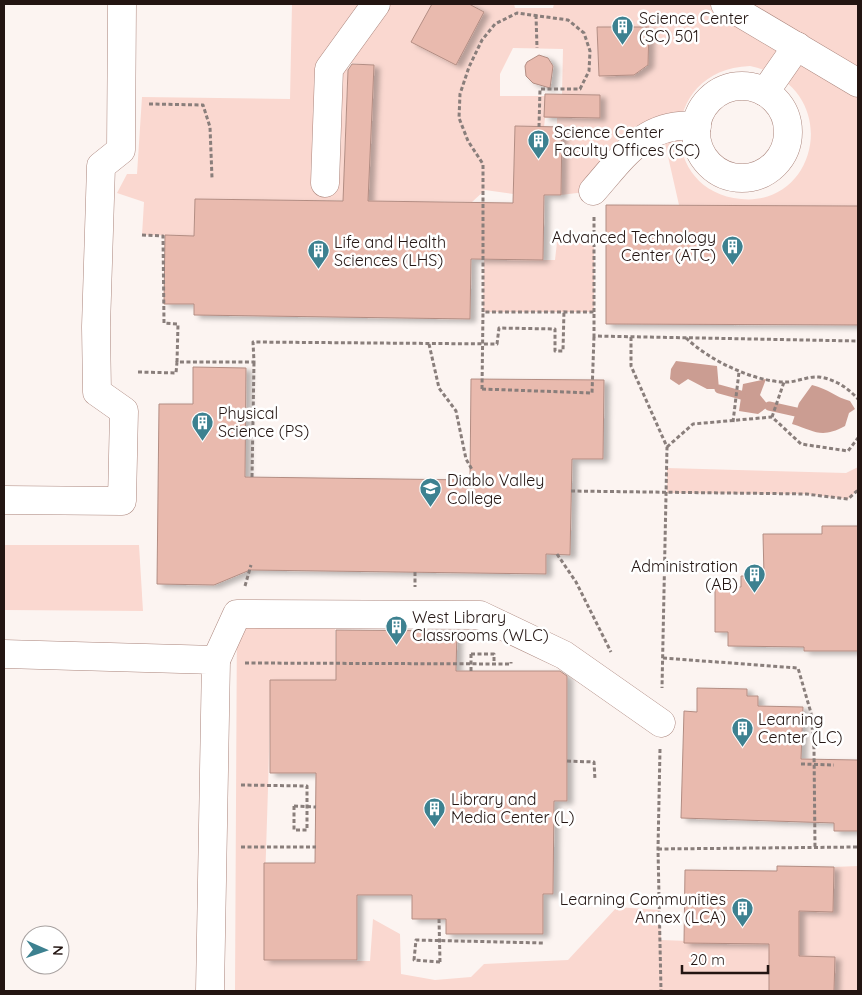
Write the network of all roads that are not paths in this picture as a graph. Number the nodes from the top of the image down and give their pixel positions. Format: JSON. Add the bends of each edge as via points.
{"nodes":[{"id":1,"x":122,"y":4,"type":"edge"},
{"id":2,"x":376,"y":4,"type":"edge"},
{"id":3,"x":724,"y":4,"type":"edge"},
{"id":4,"x":797,"y":46,"type":"junction"},
{"id":5,"x":858,"y":83,"type":"edge"},
{"id":6,"x":765,"y":92,"type":"junction"},
{"id":7,"x":697,"y":126,"type":"junction"},
{"id":8,"x":325,"y":183,"type":"dead end"},
{"id":9,"x":593,"y":191,"type":"road end"},
{"id":10,"x":4,"y":500,"type":"edge"},
{"id":11,"x":4,"y":654,"type":"edge"},
{"id":12,"x":226,"y":662,"type":"junction"},
{"id":13,"x":661,"y":723,"type":"road end"},
{"id":14,"x":210,"y":991,"type":"edge"}],
"edges":[{"from":1,"to":10,"type":"street","via":[[121,150],[101,166],[96,327],[97,392],[124,411],[122,501]]},
{"from":2,"to":8,"type":"street","via":[[329,69]]},
{"from":3,"to":4,"type":"street"},
{"from":4,"to":5,"type":"street"},
{"from":4,"to":6,"type":"street"},
{"from":6,"to":7,"type":"street","via":[[742,86],[722,91],[709,100]]},
{"from":6,"to":7,"type":"street","via":[[782,110],[788,130],[782,156],[768,171],[758,176],[732,178],[712,167],[700,150]]},
{"from":7,"to":9,"type":"street","via":[[662,130],[638,140]]},
{"from":11,"to":12,"type":"street"},
{"from":12,"to":13,"type":"street","via":[[237,614],[480,615],[564,655]]},
{"from":12,"to":14,"type":"street"}]}
